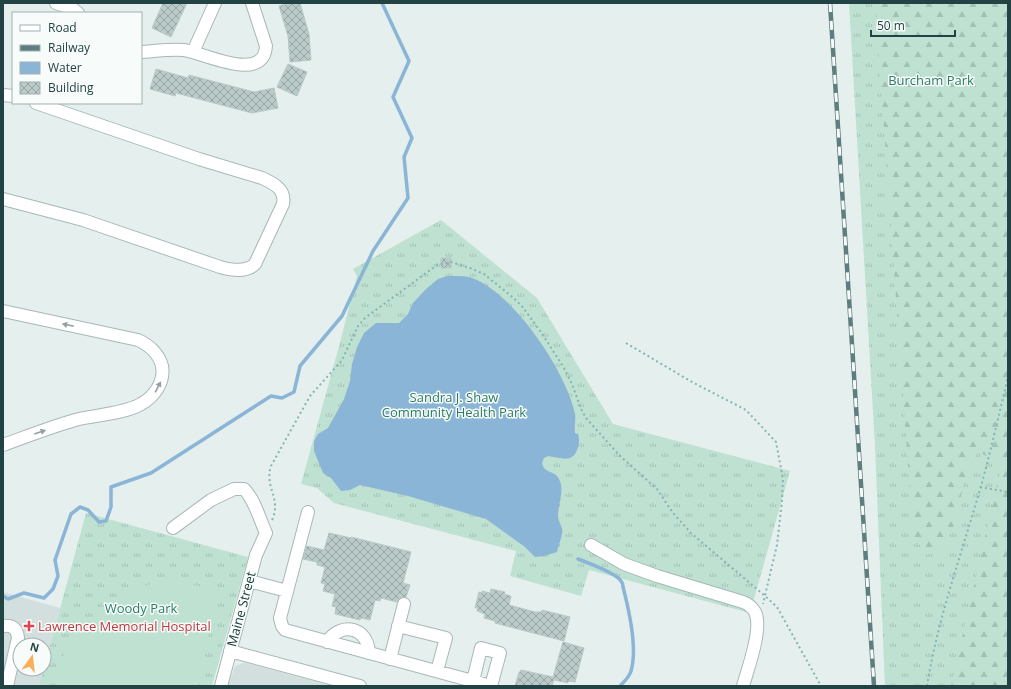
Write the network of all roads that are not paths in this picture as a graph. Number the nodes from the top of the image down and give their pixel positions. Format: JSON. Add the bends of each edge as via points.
{"nodes":[{"id":1,"x":56,"y":3,"type":"edge"},
{"id":2,"x":215,"y":3,"type":"edge"},
{"id":3,"x":252,"y":3,"type":"edge"},
{"id":4,"x":77,"y":12,"type":"edge"},
{"id":5,"x":142,"y":52,"type":"edge"},
{"id":6,"x":193,"y":52,"type":"junction"},
{"id":7,"x":39,"y":104,"type":"edge"},
{"id":8,"x":3,"y":199,"type":"edge"},
{"id":9,"x":3,"y":311,"type":"edge"},
{"id":10,"x":3,"y":445,"type":"edge"},
{"id":11,"x":308,"y":512,"type":"dead end"},
{"id":12,"x":173,"y":528,"type":"dead end"},
{"id":13,"x":591,"y":545,"type":"dead end"},
{"id":14,"x":249,"y":581,"type":"junction"},
{"id":15,"x":287,"y":591,"type":"junction"},
{"id":16,"x":404,"y":604,"type":"dead end"},
{"id":17,"x":3,"y":626,"type":"edge"},
{"id":18,"x":398,"y":626,"type":"junction"},
{"id":19,"x":327,"y":642,"type":"junction"},
{"id":20,"x":230,"y":651,"type":"junction"},
{"id":21,"x":369,"y":653,"type":"junction"},
{"id":22,"x":390,"y":658,"type":"junction"},
{"id":23,"x":437,"y":671,"type":"junction"},
{"id":24,"x":472,"y":681,"type":"junction"},
{"id":25,"x":331,"y":682,"type":"edge"},
{"id":26,"x":7,"y":686,"type":"edge"},
{"id":27,"x":221,"y":686,"type":"edge"},
{"id":28,"x":360,"y":686,"type":"edge"},
{"id":29,"x":491,"y":686,"type":"edge"},
{"id":30,"x":743,"y":686,"type":"edge"}],
"edges":[{"from":1,"to":4,"type":"street"},
{"from":2,"to":6,"type":"street"},
{"from":3,"to":6,"type":"street","via":[[265,43],[265,53],[260,60],[243,66]]},
{"from":5,"to":6,"type":"street"},
{"from":7,"to":8,"type":"street","via":[[262,178],[279,187],[283,197],[282,206],[255,264],[246,269],[234,270],[77,218]]},
{"from":10,"to":9,"type":"street","one_way":true,"via":[[76,420],[139,406],[157,389],[162,370],[154,351],[138,340]]},
{"from":11,"to":15,"type":"street"},
{"from":12,"to":14,"type":"street","name":"Maine Street","via":[[211,500],[234,489],[244,489],[250,496],[266,533],[256,555]]},
{"from":13,"to":30,"type":"street","via":[[637,569],[750,605],[758,624]]},
{"from":14,"to":15,"type":"street"},
{"from":14,"to":20,"type":"street","name":"Maine Street"},
{"from":15,"to":19,"type":"street","via":[[280,618],[282,626],[290,632]]},
{"from":16,"to":18,"type":"street"},
{"from":17,"to":26,"type":"street","via":[[9,625],[14,628],[18,638]]},
{"from":18,"to":22,"type":"street"},
{"from":18,"to":23,"type":"street","via":[[446,638]]},
{"from":19,"to":21,"type":"street"},
{"from":19,"to":21,"type":"street","via":[[335,632],[351,630],[365,637]]},
{"from":20,"to":25,"type":"street"},
{"from":20,"to":27,"type":"street","name":"Maine Street"},
{"from":21,"to":22,"type":"street"},
{"from":22,"to":23,"type":"street"},
{"from":23,"to":24,"type":"street"},
{"from":24,"to":29,"type":"street"},
{"from":24,"to":29,"type":"street","via":[[481,648],[500,653]]},
{"from":25,"to":28,"type":"street"}]}
